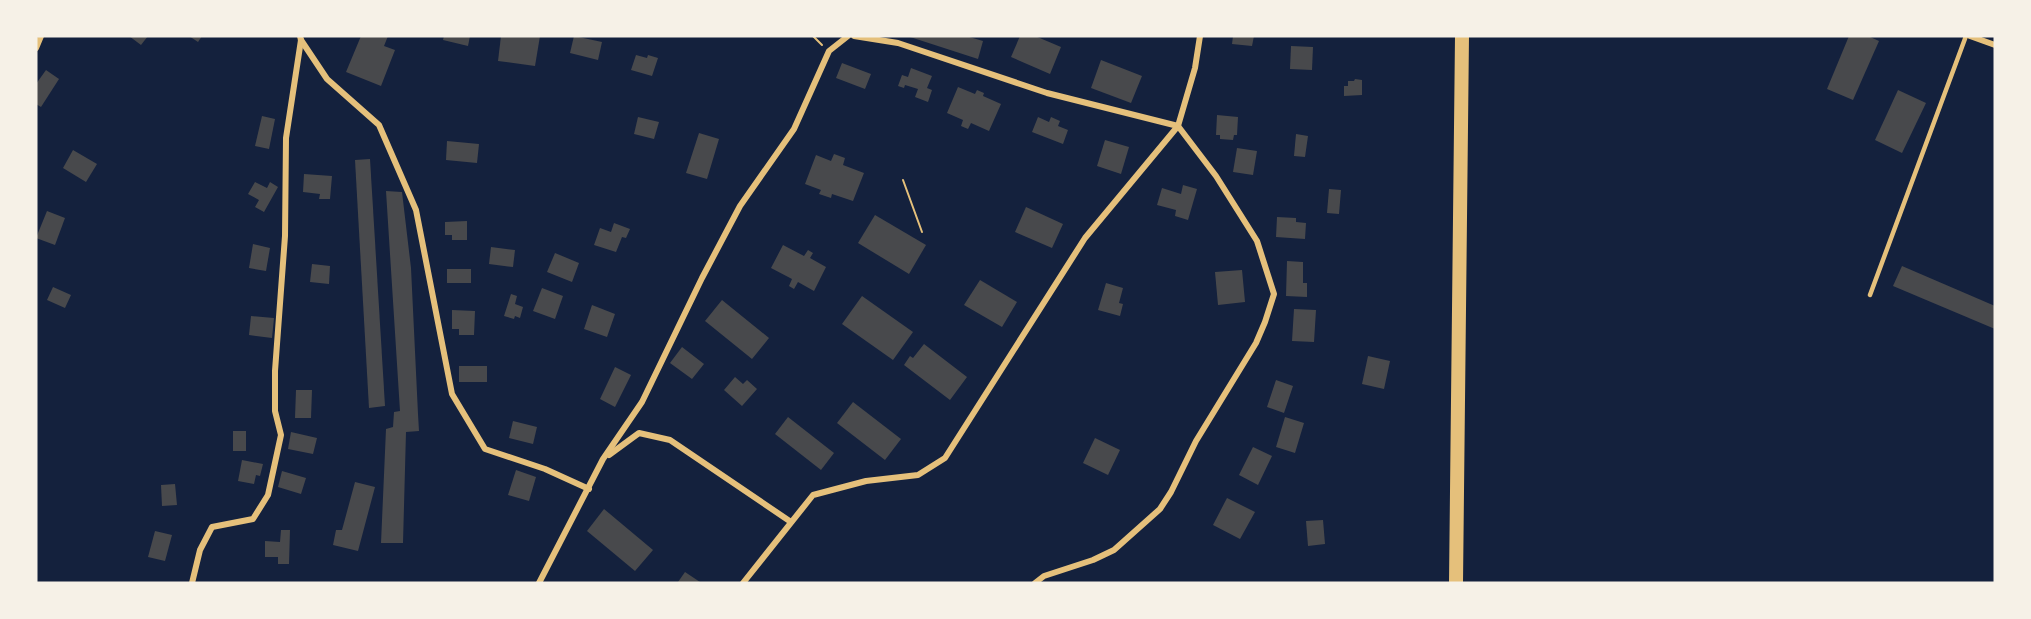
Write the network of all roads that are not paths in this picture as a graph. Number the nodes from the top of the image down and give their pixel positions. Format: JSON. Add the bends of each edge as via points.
{"nodes":[{"id":1,"x":41,"y":36,"type":"edge"},
{"id":2,"x":848,"y":36,"type":"edge"},
{"id":3,"x":854,"y":36,"type":"edge"},
{"id":4,"x":1200,"y":36,"type":"edge"},
{"id":5,"x":1462,"y":36,"type":"edge"},
{"id":6,"x":1966,"y":36,"type":"edge"},
{"id":7,"x":1970,"y":36,"type":"edge"},
{"id":8,"x":300,"y":38,"type":"edge"},
{"id":9,"x":1995,"y":45,"type":"edge"},
{"id":10,"x":36,"y":48,"type":"edge"},
{"id":11,"x":1178,"y":126,"type":"junction"},
{"id":12,"x":1870,"y":295,"type":"dead end"},
{"id":13,"x":603,"y":459,"type":"junction"},
{"id":14,"x":589,"y":489,"type":"junction"},
{"id":15,"x":791,"y":522,"type":"junction"},
{"id":16,"x":192,"y":583,"type":"edge"},
{"id":17,"x":539,"y":583,"type":"edge"},
{"id":18,"x":743,"y":583,"type":"edge"},
{"id":19,"x":1035,"y":583,"type":"edge"},
{"id":20,"x":1456,"y":583,"type":"edge"}],
"edges":[{"from":1,"to":10,"type":"street"},
{"from":2,"to":13,"type":"street","via":[[829,51],[795,129],[740,206],[642,402]]},
{"from":3,"to":11,"type":"street","via":[[898,44],[1047,93]]},
{"from":4,"to":11,"type":"street"},
{"from":5,"to":20,"type":"main road"},
{"from":6,"to":12,"type":"lane"},
{"from":7,"to":9,"type":"street"},
{"from":8,"to":14,"type":"street","via":[[327,79],[379,125],[416,210],[452,394],[485,450],[545,469]]},
{"from":8,"to":16,"type":"street","via":[[286,138],[285,236],[275,371],[279,445],[268,495],[253,519],[212,527],[200,550]]},
{"from":11,"to":15,"type":"street","via":[[1085,238],[945,458],[918,475],[866,481],[813,495]]},
{"from":11,"to":19,"type":"street","via":[[1216,176],[1257,241],[1274,294],[1256,343],[1160,509],[1114,550]]},
{"from":13,"to":14,"type":"street"},
{"from":13,"to":15,"type":"street","via":[[639,433],[670,440]]},
{"from":14,"to":17,"type":"street"},
{"from":15,"to":18,"type":"street"}]}
